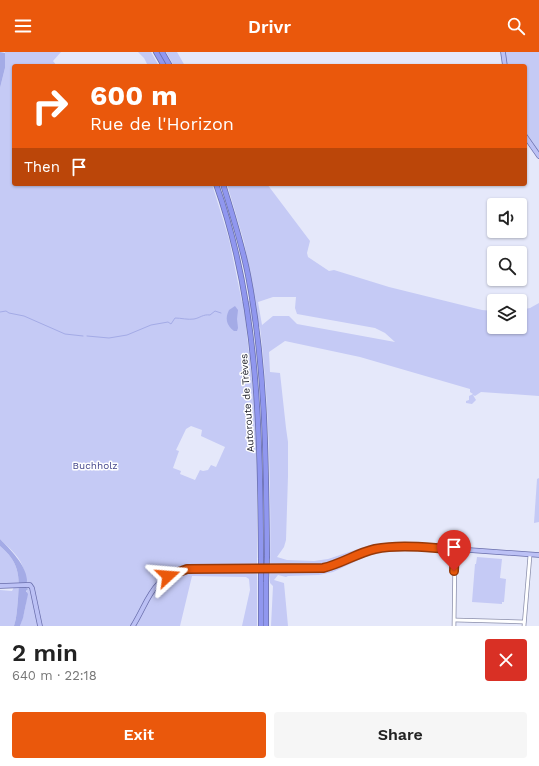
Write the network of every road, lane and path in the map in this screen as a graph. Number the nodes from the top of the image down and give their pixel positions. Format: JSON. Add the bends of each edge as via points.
{"nodes":[{"id":1,"x":156,"y":52,"type":"edge"},
{"id":2,"x":162,"y":52,"type":"edge"},
{"id":3,"x":503,"y":52,"type":"edge"},
{"id":4,"x":163,"y":64,"type":"edge"},
{"id":5,"x":169,"y":64,"type":"edge"},
{"id":6,"x":506,"y":64,"type":"edge"},
{"id":7,"x":527,"y":139,"type":"edge"},
{"id":8,"x":539,"y":156,"type":"edge"},
{"id":9,"x":217,"y":186,"type":"edge"},
{"id":10,"x":224,"y":186,"type":"edge"},
{"id":11,"x":455,"y":549,"type":"junction"},
{"id":12,"x":530,"y":555,"type":"junction"},
{"id":13,"x":539,"y":555,"type":"edge"},
{"id":14,"x":0,"y":586,"type":"edge"},
{"id":15,"x":454,"y":620,"type":"junction"},
{"id":16,"x":524,"y":624,"type":"edge"},
{"id":17,"x":40,"y":626,"type":"edge"},
{"id":18,"x":133,"y":626,"type":"edge"},
{"id":19,"x":261,"y":626,"type":"edge"},
{"id":20,"x":266,"y":626,"type":"edge"},
{"id":21,"x":454,"y":626,"type":"edge"}],
"edges":[{"from":1,"to":4,"type":"highway"},
{"from":2,"to":5,"type":"highway"},
{"from":3,"to":6,"type":"main road"},
{"from":7,"to":8,"type":"main road"},
{"from":9,"to":19,"type":"highway","name":"Autoroute de Trèves","bridge":true,"via":[[234,240],[242,276],[258,399]]},
{"from":10,"to":20,"type":"highway","name":"Autoroute de Trèves","bridge":true,"via":[[248,275],[260,355],[266,452]]},
{"from":11,"to":12,"type":"main road"},
{"from":11,"to":15,"type":"street"},
{"from":11,"to":18,"type":"main road","via":[[386,547],[323,568],[187,569],[168,576],[156,586]]},
{"from":12,"to":13,"type":"main road"},
{"from":12,"to":16,"type":"street"},
{"from":14,"to":17,"type":"main road","via":[[30,585]]},
{"from":15,"to":16,"type":"street"},
{"from":15,"to":21,"type":"street"}]}
